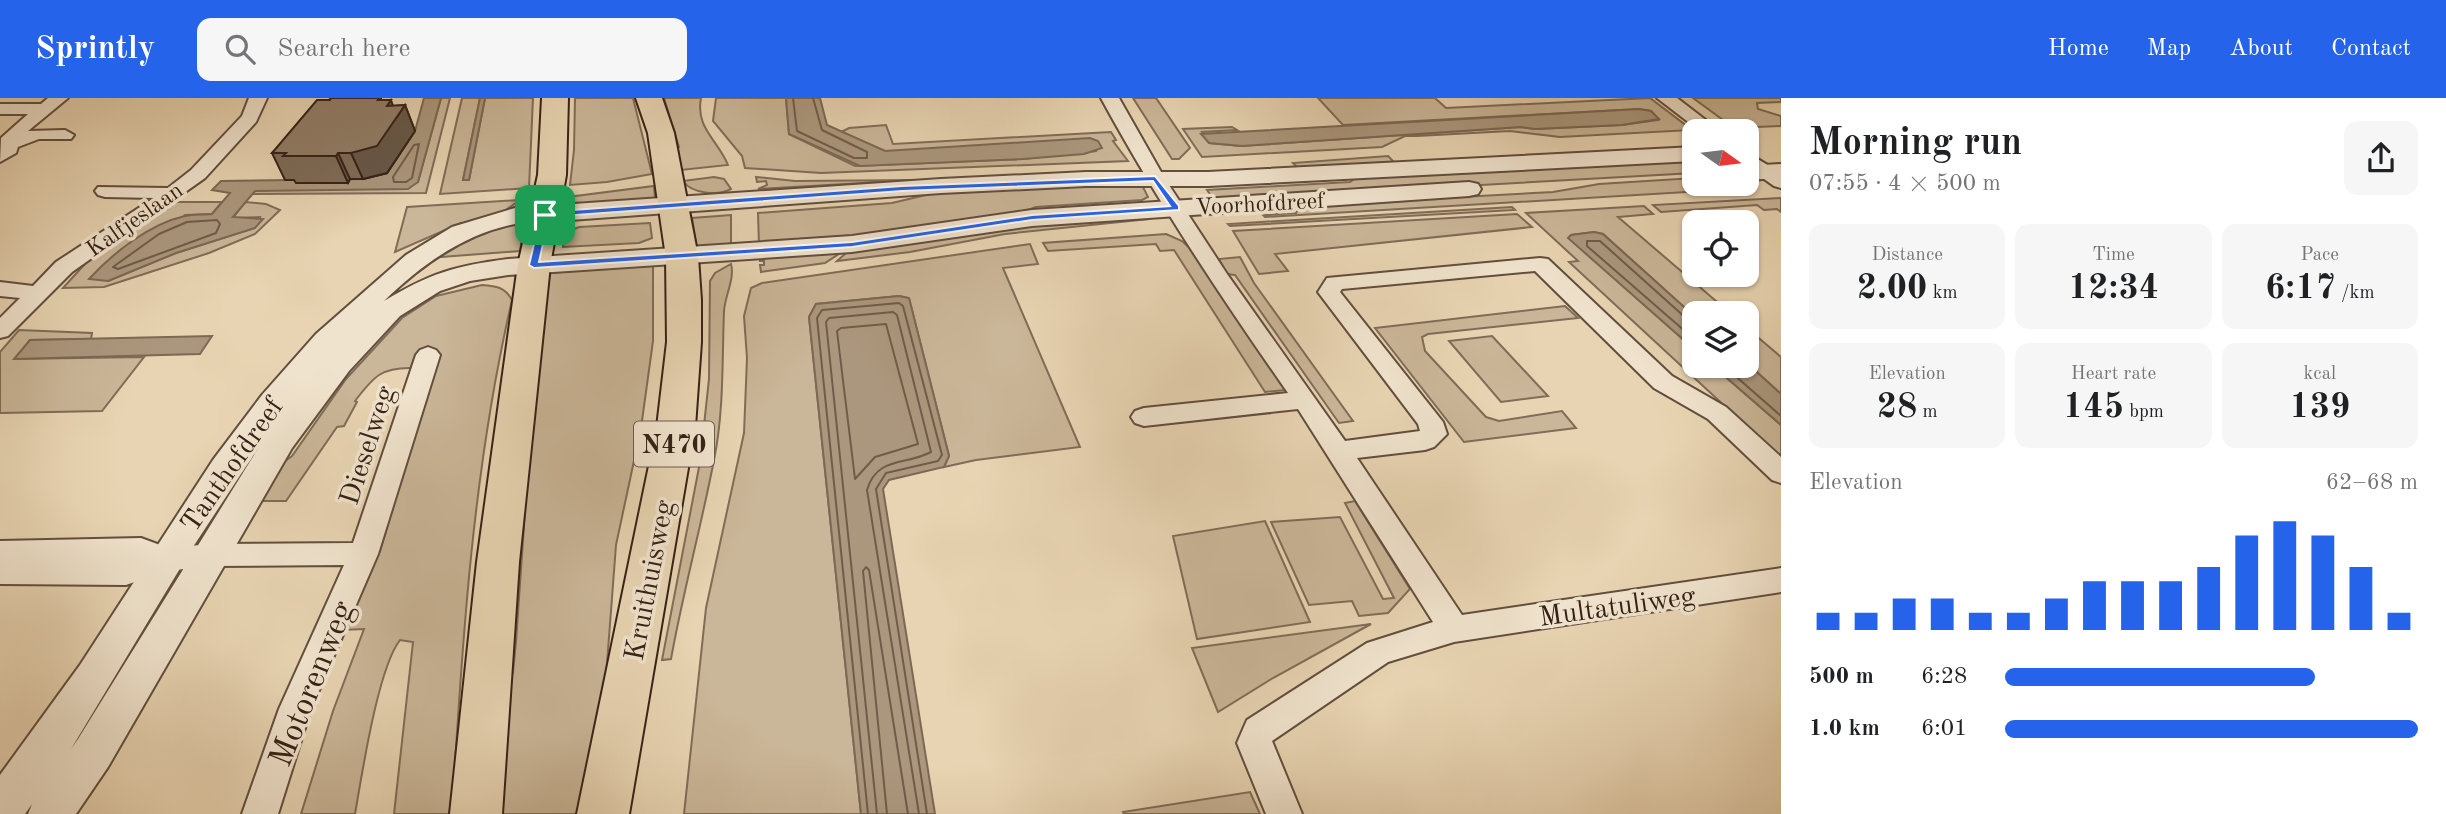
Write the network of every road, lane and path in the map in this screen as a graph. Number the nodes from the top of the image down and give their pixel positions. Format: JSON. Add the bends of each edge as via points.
{"nodes":[{"id":1,"x":258,"y":98,"type":"edge"},
{"id":2,"x":555,"y":98,"type":"edge"},
{"id":3,"x":649,"y":98,"type":"edge"},
{"id":4,"x":1110,"y":98,"type":"edge"},
{"id":5,"x":1667,"y":98,"type":"edge"},
{"id":6,"x":52,"y":103,"type":"edge"},
{"id":7,"x":0,"y":109,"type":"edge"},
{"id":8,"x":1695,"y":119,"type":"edge"},
{"id":9,"x":65,"y":135,"type":"dead end"},
{"id":10,"x":5,"y":150,"type":"edge"},
{"id":11,"x":1781,"y":151,"type":"edge"},
{"id":12,"x":1759,"y":153,"type":"edge"},
{"id":13,"x":1682,"y":155,"type":"edge"},
{"id":14,"x":1682,"y":177,"type":"edge"},
{"id":15,"x":1155,"y":178,"type":"junction"},
{"id":16,"x":104,"y":191,"type":"dead end"},
{"id":17,"x":171,"y":195,"type":"junction"},
{"id":18,"x":672,"y":205,"type":"junction"},
{"id":19,"x":1176,"y":208,"type":"junction"},
{"id":20,"x":545,"y":215,"type":"junction"},
{"id":21,"x":682,"y":257,"type":"junction"},
{"id":22,"x":534,"y":265,"type":"junction"},
{"id":23,"x":0,"y":289,"type":"edge"},
{"id":24,"x":38,"y":293,"type":"junction"},
{"id":25,"x":0,"y":331,"type":"edge"},
{"id":26,"x":428,"y":355,"type":"dead end"},
{"id":27,"x":1305,"y":400,"type":"junction"},
{"id":28,"x":1144,"y":417,"type":"dead end"},
{"id":29,"x":1337,"y":451,"type":"junction"},
{"id":30,"x":1781,"y":473,"type":"edge"},
{"id":31,"x":0,"y":552,"type":"edge"},
{"id":32,"x":364,"y":554,"type":"junction"},
{"id":33,"x":211,"y":555,"type":"junction"},
{"id":34,"x":166,"y":559,"type":"junction"},
{"id":35,"x":0,"y":572,"type":"edge"},
{"id":36,"x":1781,"y":580,"type":"edge"},
{"id":37,"x":1454,"y":629,"type":"junction"},
{"id":38,"x":0,"y":811,"type":"edge"},
{"id":39,"x":50,"y":814,"type":"edge"},
{"id":40,"x":260,"y":814,"type":"edge"},
{"id":41,"x":475,"y":814,"type":"edge"},
{"id":42,"x":603,"y":814,"type":"edge"},
{"id":43,"x":1284,"y":814,"type":"edge"}],
"edges":[{"from":1,"to":17,"type":"street","name":"Kalfjeslaan","via":[[250,118],[198,174]]},
{"from":2,"to":20,"type":"main road","via":[[552,176]]},
{"from":3,"to":18,"type":"main road","name":"Kruithuisweg","number":"N470","via":[[661,133]]},
{"from":4,"to":15,"type":"street"},
{"from":5,"to":8,"type":"street"},
{"from":6,"to":7,"type":"street"},
{"from":6,"to":10,"type":"street","via":[[16,132]]},
{"from":9,"to":10,"type":"street","via":[[37,134]]},
{"from":11,"to":12,"type":"street"},
{"from":13,"to":15,"type":"street","name":"Voorhofdreef","via":[[1447,169]]},
{"from":14,"to":19,"type":"street","name":"Voorhofdreef"},
{"from":15,"to":18,"type":"street","name":"Voorhofdreef","via":[[942,186]]},
{"from":15,"to":19,"type":"street"},
{"from":16,"to":17,"type":"street"},
{"from":17,"to":24,"type":"street","name":"Kalfjeslaan","via":[[64,268]]},
{"from":18,"to":20,"type":"street","name":"Voorhofdreef"},
{"from":18,"to":21,"type":"main road","name":"Kruithuisweg","number":"N470"},
{"from":19,"to":21,"type":"street","name":"Voorhofdreef","via":[[1032,218],[852,244]]},
{"from":19,"to":27,"type":"street"},
{"from":20,"to":22,"type":"main road"},
{"from":20,"to":34,"type":"street","name":"Tanthofdreef","via":[[502,218],[464,230],[435,245],[372,296],[322,344],[254,425]]},
{"from":21,"to":22,"type":"street","name":"Voorhofdreef"},
{"from":21,"to":42,"type":"main road","name":"Kruithuisweg","number":"N470","via":[[686,299],[683,386]]},
{"from":22,"to":33,"type":"street","name":"Tanthofdreef","via":[[465,273],[430,285],[390,310],[338,364],[280,440]]},
{"from":22,"to":41,"type":"main road","via":[[498,562]]},
{"from":23,"to":24,"type":"street"},
{"from":24,"to":25,"type":"street","name":"Kalfjeslaan"},
{"from":26,"to":32,"type":"street","name":"Dieselweg"},
{"from":27,"to":28,"type":"street"},
{"from":27,"to":29,"type":"street"},
{"from":29,"to":30,"type":"street","via":[[1424,440],[1434,434],[1430,422],[1329,292],[1335,283],[1540,264],[1663,382],[1717,413]]},
{"from":29,"to":37,"type":"street"},
{"from":31,"to":34,"type":"street","via":[[141,549]]},
{"from":32,"to":33,"type":"street"},
{"from":32,"to":40,"type":"street","name":"Motorenweg","via":[[295,709]]},
{"from":33,"to":34,"type":"street"},
{"from":33,"to":39,"type":"street","name":"Tanthofdreef","via":[[93,753]]},
{"from":34,"to":35,"type":"street","via":[[126,573]]},
{"from":34,"to":38,"type":"street","name":"Tanthofdreef","via":[[58,732]]},
{"from":36,"to":37,"type":"street","name":"Multatuliweg"},
{"from":37,"to":43,"type":"street","name":"Multatuliweg","via":[[1378,652],[1259,732],[1254,743]]}]}
